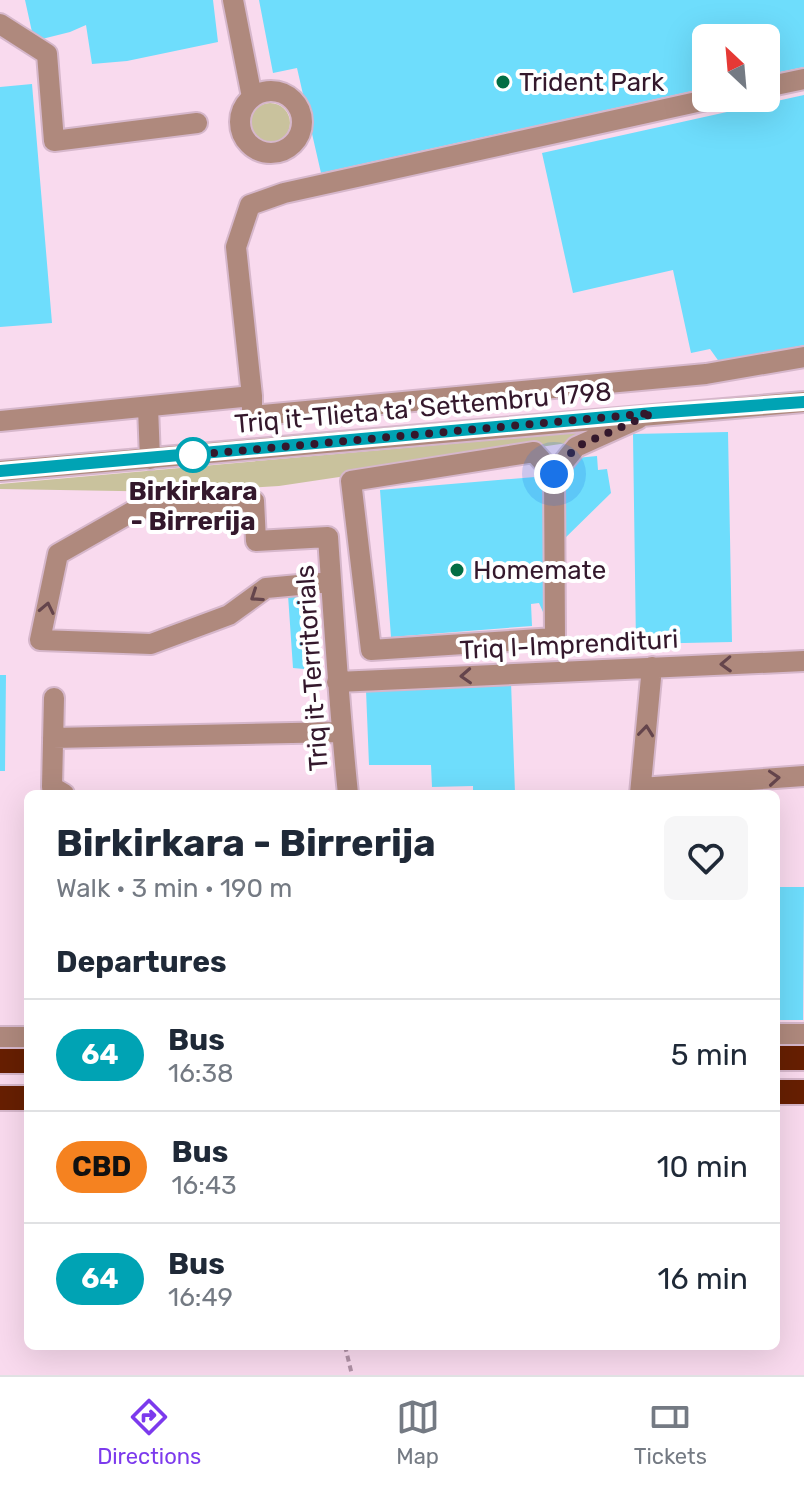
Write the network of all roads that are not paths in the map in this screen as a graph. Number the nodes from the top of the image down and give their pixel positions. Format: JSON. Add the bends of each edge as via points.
{"nodes":[{"id":1,"x":233,"y":0,"type":"edge"},
{"id":2,"x":0,"y":24,"type":"edge"},
{"id":3,"x":804,"y":79,"type":"edge"},
{"id":4,"x":780,"y":84,"type":"edge"},
{"id":5,"x":252,"y":97,"type":"junction"},
{"id":6,"x":692,"y":103,"type":"edge"},
{"id":7,"x":197,"y":123,"type":"dead end"},
{"id":8,"x":804,"y":357,"type":"edge"},
{"id":9,"x":252,"y":396,"type":"junction"},
{"id":10,"x":804,"y":402,"type":"edge"},
{"id":11,"x":148,"y":407,"type":"junction"},
{"id":12,"x":653,"y":413,"type":"junction"},
{"id":13,"x":0,"y":421,"type":"edge"},
{"id":14,"x":150,"y":459,"type":"junction"},
{"id":15,"x":0,"y":471,"type":"edge"},
{"id":16,"x":554,"y":474,"type":"junction"},
{"id":17,"x":331,"y":582,"type":"junction"},
{"id":18,"x":371,"y":650,"type":"junction"},
{"id":19,"x":335,"y":653,"type":"junction"},
{"id":20,"x":804,"y":661,"type":"edge"},
{"id":21,"x":652,"y":667,"type":"junction"},
{"id":22,"x":337,"y":682,"type":"junction"},
{"id":23,"x":54,"y":698,"type":"dead end"},
{"id":24,"x":342,"y":732,"type":"junction"},
{"id":25,"x":53,"y":738,"type":"junction"},
{"id":26,"x":804,"y":776,"type":"edge"},
{"id":27,"x":57,"y":790,"type":"edge"},
{"id":28,"x":348,"y":790,"type":"edge"},
{"id":29,"x":640,"y":790,"type":"edge"},
{"id":30,"x":651,"y":790,"type":"edge"},
{"id":31,"x":780,"y":1034,"type":"edge"},
{"id":32,"x":804,"y":1034,"type":"edge"},
{"id":33,"x":0,"y":1037,"type":"edge"},
{"id":34,"x":24,"y":1037,"type":"edge"},
{"id":35,"x":780,"y":1058,"type":"edge"},
{"id":36,"x":804,"y":1058,"type":"edge"},
{"id":37,"x":0,"y":1061,"type":"edge"},
{"id":38,"x":24,"y":1061,"type":"edge"},
{"id":39,"x":780,"y":1092,"type":"edge"},
{"id":40,"x":804,"y":1092,"type":"edge"},
{"id":41,"x":0,"y":1098,"type":"edge"},
{"id":42,"x":24,"y":1098,"type":"edge"}],
"edges":[{"from":1,"to":5,"type":"street"},
{"from":2,"to":7,"type":"street","via":[[47,54],[54,141]]},
{"from":3,"to":4,"type":"street"},
{"from":5,"to":5,"type":"street","via":[[240,125],[249,144],[267,153],[304,143],[304,114],[297,106],[283,94]]},
{"from":6,"to":9,"type":"street","via":[[284,193],[250,205],[236,247]]},
{"from":8,"to":9,"type":"street","via":[[706,374],[252,416]]},
{"from":9,"to":11,"type":"street"},
{"from":10,"to":12,"type":"street","name":"Triq it-Tlieta ta' Settembru 1798"},
{"from":11,"to":13,"type":"street"},
{"from":11,"to":14,"type":"street"},
{"from":12,"to":14,"type":"street","name":"Triq it-Tlieta ta' Settembru 1798"},
{"from":12,"to":16,"type":"street","via":[[576,447]]},
{"from":14,"to":15,"type":"street","name":"Triq it-Tlieta ta' Settembru 1798"},
{"from":16,"to":18,"type":"street","via":[[555,638]]},
{"from":16,"to":18,"type":"street","via":[[534,452],[351,481]]},
{"from":17,"to":17,"type":"street","name":"Triq it-Territorials","one_way":true,"via":[[266,588],[229,615],[151,644],[40,640],[58,554],[137,509],[254,501],[256,541],[328,537]]},
{"from":17,"to":19,"type":"street","name":"Triq it-Territorials"},
{"from":18,"to":19,"type":"street"},
{"from":19,"to":22,"type":"street","name":"Triq it-Territorials"},
{"from":20,"to":21,"type":"street","name":"Triq l-Imprendituri","one_way":true},
{"from":21,"to":22,"type":"street","name":"Triq l-Imprendituri","one_way":true},
{"from":29,"to":21,"type":"street","one_way":true},
{"from":22,"to":24,"type":"street","name":"Triq it-Territorials"},
{"from":23,"to":25,"type":"street"},
{"from":24,"to":25,"type":"street"},
{"from":24,"to":28,"type":"street","name":"Triq it-Territorials"},
{"from":25,"to":27,"type":"street","via":[[52,787]]},
{"from":30,"to":26,"type":"street","one_way":true},
{"from":31,"to":32,"type":"street"},
{"from":33,"to":34,"type":"street"},
{"from":35,"to":36,"type":"highway"},
{"from":37,"to":38,"type":"highway"},
{"from":39,"to":40,"type":"highway"},
{"from":41,"to":42,"type":"highway"}]}
